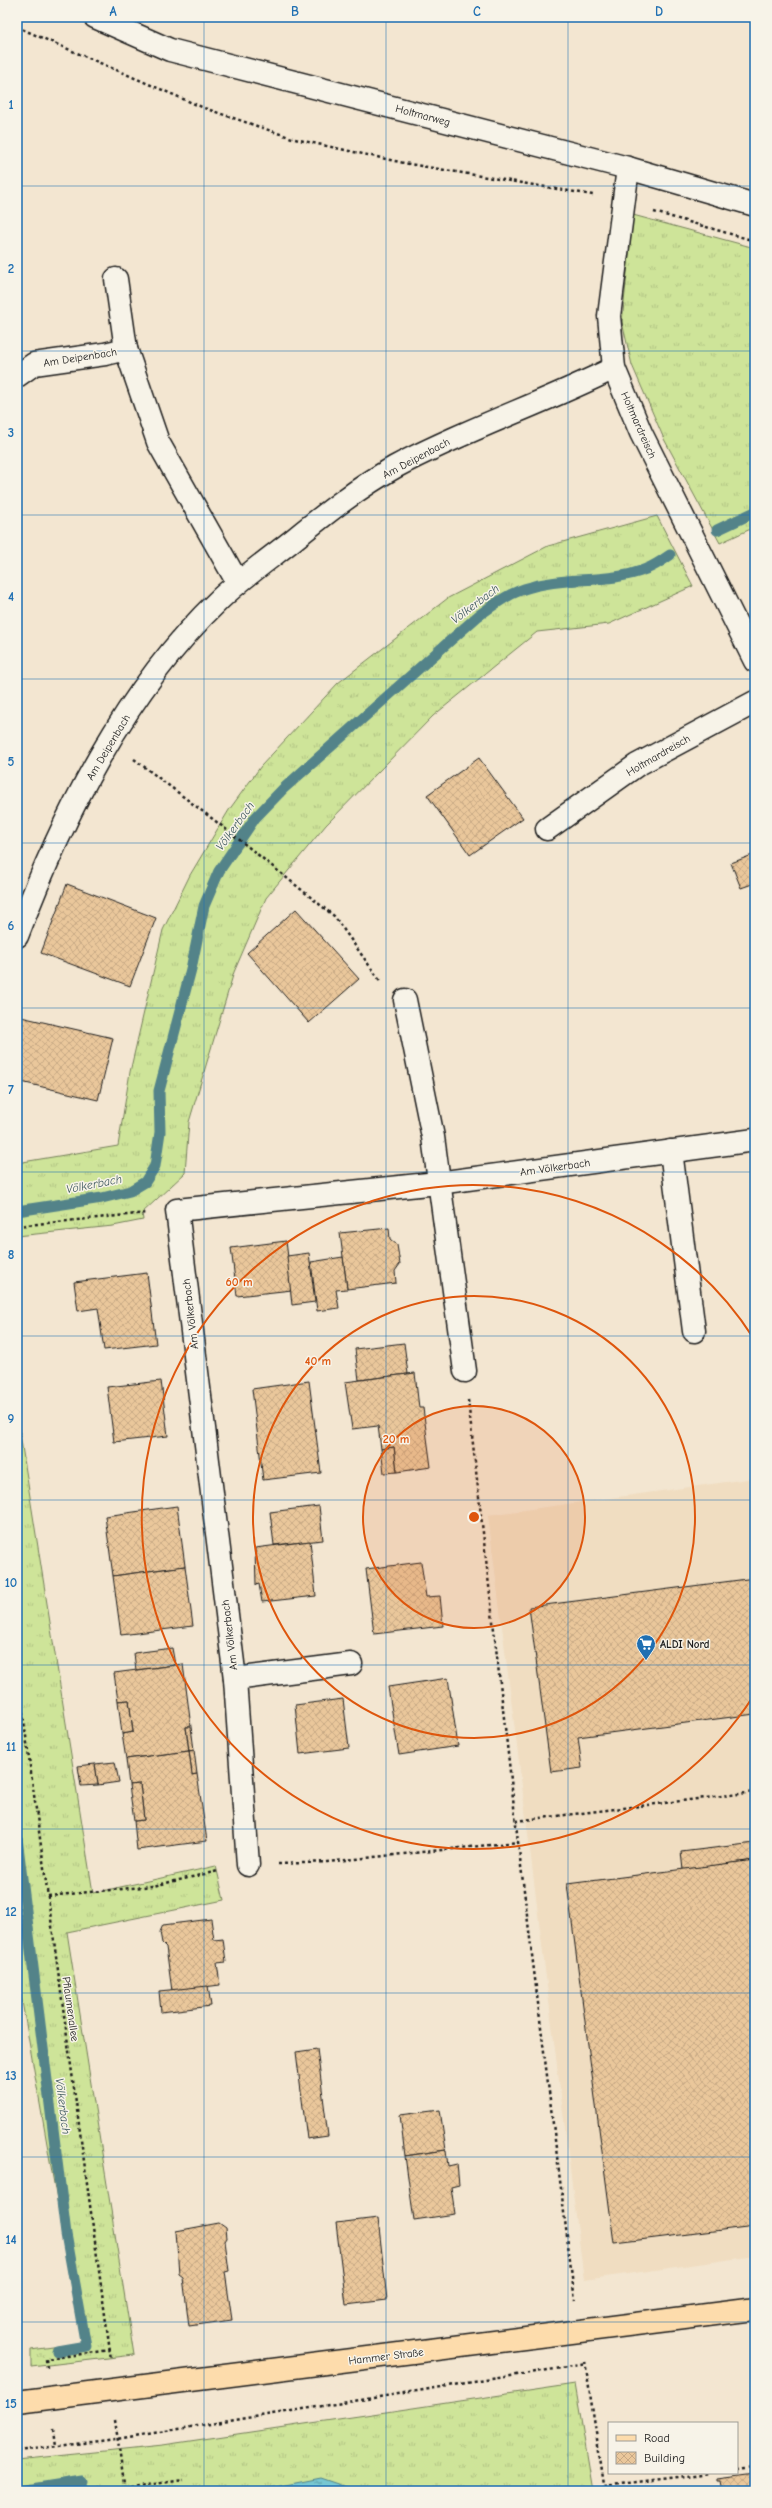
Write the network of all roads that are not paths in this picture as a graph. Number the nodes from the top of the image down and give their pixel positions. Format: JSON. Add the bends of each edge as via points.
{"nodes":[{"id":1,"x":95,"y":17,"type":"edge"},
{"id":2,"x":628,"y":168,"type":"junction"},
{"id":3,"x":755,"y":205,"type":"edge"},
{"id":4,"x":116,"y":279,"type":"dead end"},
{"id":5,"x":126,"y":349,"type":"junction"},
{"id":6,"x":23,"y":366,"type":"edge"},
{"id":7,"x":614,"y":368,"type":"junction"},
{"id":8,"x":238,"y":583,"type":"junction"},
{"id":9,"x":755,"y":661,"type":"edge"},
{"id":10,"x":755,"y":702,"type":"edge"},
{"id":11,"x":547,"y":829,"type":"dead end"},
{"id":12,"x":17,"y":936,"type":"edge"},
{"id":13,"x":405,"y":1000,"type":"road end"},
{"id":14,"x":755,"y":1140,"type":"edge"},
{"id":15,"x":671,"y":1151,"type":"junction"},
{"id":16,"x":438,"y":1183,"type":"junction"},
{"id":17,"x":694,"y":1331,"type":"dead end"},
{"id":18,"x":464,"y":1371,"type":"road end"},
{"id":19,"x":351,"y":1664,"type":"dead end"},
{"id":20,"x":235,"y":1679,"type":"junction"},
{"id":21,"x":248,"y":1865,"type":"road end"},
{"id":22,"x":755,"y":2309,"type":"edge"},
{"id":23,"x":17,"y":2402,"type":"edge"}],
"edges":[{"from":1,"to":2,"type":"street","name":"Holtmarweg","via":[[170,50]]},
{"from":2,"to":3,"type":"street","name":"Holtmarweg"},
{"from":2,"to":7,"type":"street","name":"Holtmardreisch","via":[[609,316]]},
{"from":4,"to":5,"type":"street","name":"Am Deipenbach"},
{"from":5,"to":6,"type":"street","name":"Am Deipenbach"},
{"from":5,"to":8,"type":"street","name":"Am Deipenbach","via":[[158,442]]},
{"from":7,"to":8,"type":"street","name":"Am Deipenbach","via":[[572,389],[461,434],[392,468],[325,514]]},
{"from":7,"to":9,"type":"street","name":"Holtmardreisch","via":[[641,433]]},
{"from":8,"to":12,"type":"street","name":"Am Deipenbach","via":[[219,600],[163,662],[110,741],[44,866]]},
{"from":10,"to":11,"type":"street","name":"Holtmardreisch","via":[[637,765]]},
{"from":13,"to":16,"type":"street","via":[[432,1137]]},
{"from":14,"to":15,"type":"street","name":"Am Völkerbach"},
{"from":15,"to":16,"type":"street","name":"Am Völkerbach"},
{"from":15,"to":17,"type":"street"},
{"from":16,"to":18,"type":"street"},
{"from":16,"to":20,"type":"street","name":"Am Völkerbach","via":[[177,1210]]},
{"from":19,"to":20,"type":"street","name":"Am Völkerbach"},
{"from":20,"to":21,"type":"street","name":"Am Völkerbach"},
{"from":22,"to":23,"type":"main road","name":"Hammer Straße"}]}
